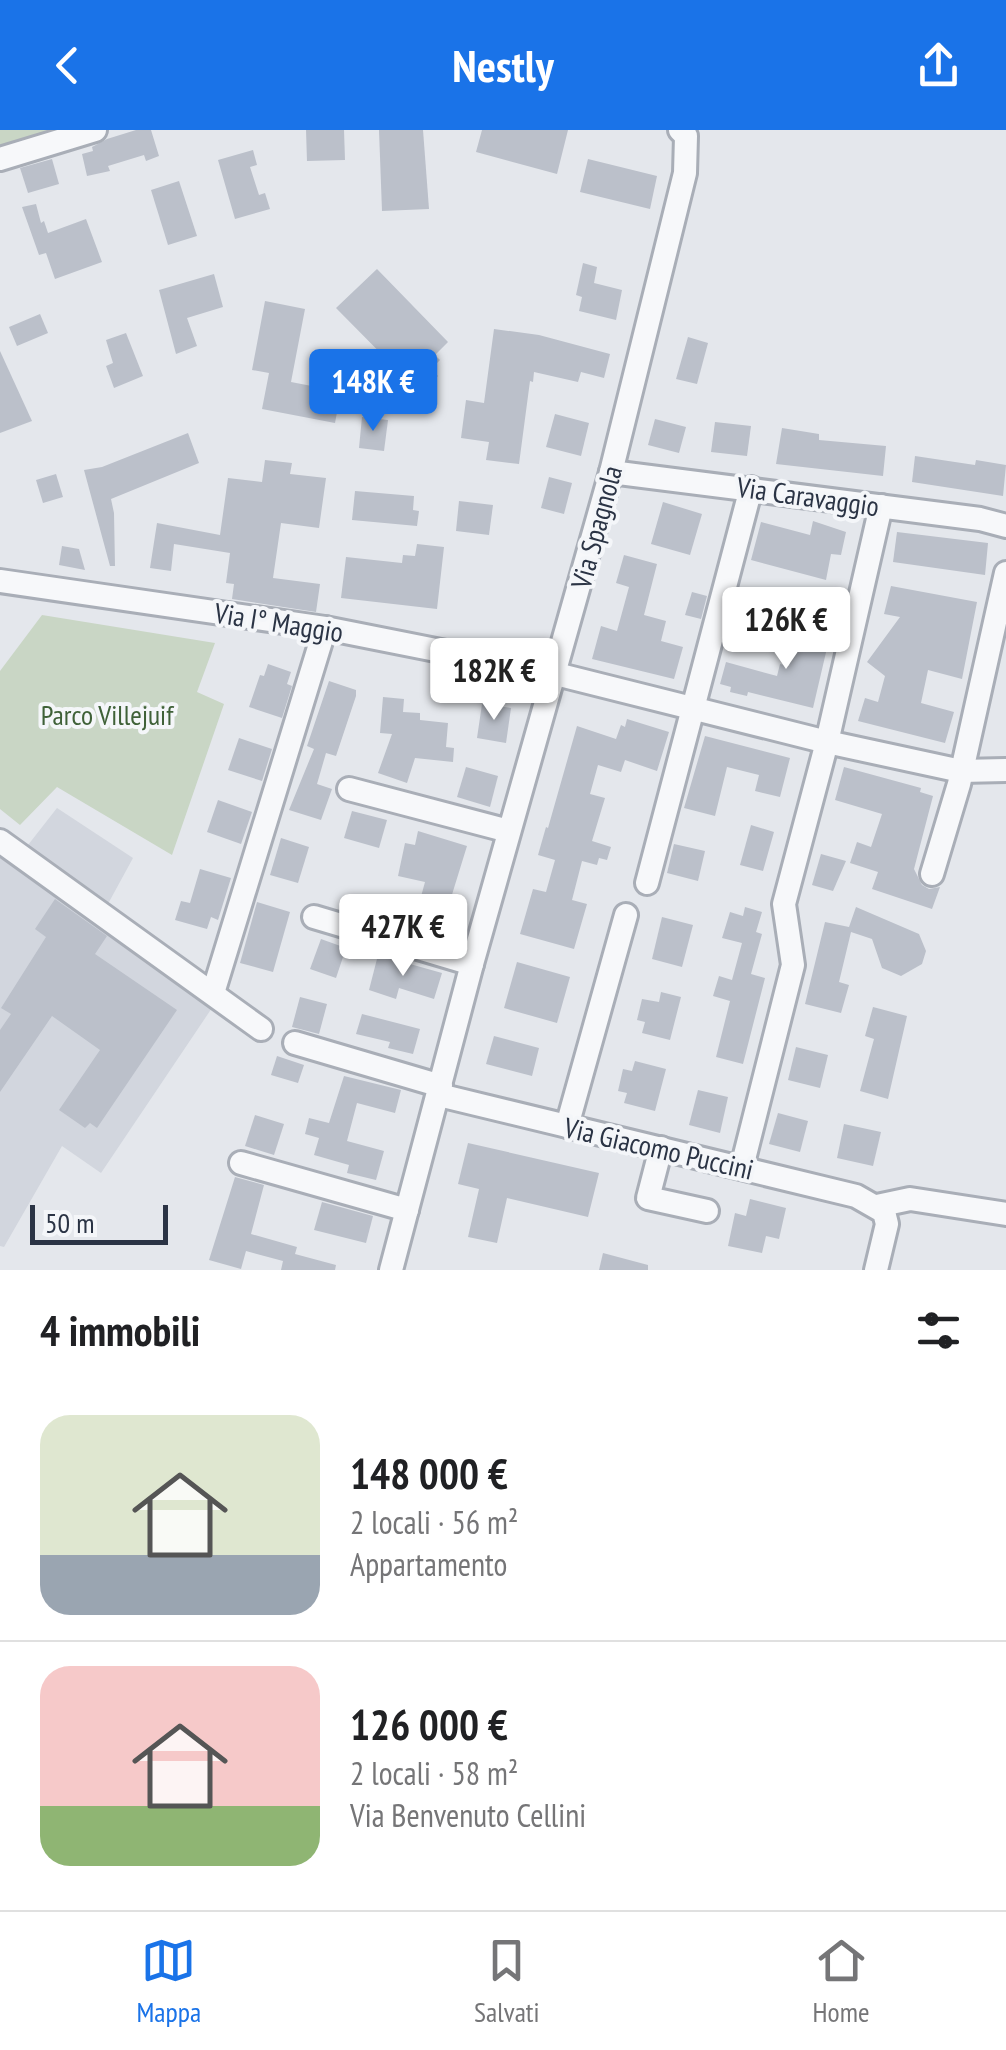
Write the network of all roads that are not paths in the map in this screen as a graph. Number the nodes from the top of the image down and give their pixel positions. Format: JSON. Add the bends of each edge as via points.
{"nodes":[{"id":1,"x":95,"y":130,"type":"edge"},
{"id":2,"x":680,"y":130,"type":"edge"},
{"id":3,"x":0,"y":160,"type":"edge"},
{"id":4,"x":612,"y":472,"type":"junction"},
{"id":5,"x":750,"y":488,"type":"junction"},
{"id":6,"x":881,"y":506,"type":"junction"},
{"id":7,"x":1005,"y":526,"type":"edge"},
{"id":8,"x":1006,"y":573,"type":"edge"},
{"id":9,"x":0,"y":581,"type":"edge"},
{"id":10,"x":325,"y":628,"type":"junction"},
{"id":11,"x":556,"y":674,"type":"junction"},
{"id":12,"x":694,"y":708,"type":"junction"},
{"id":13,"x":827,"y":742,"type":"junction"},
{"id":14,"x":1006,"y":770,"type":"edge"},
{"id":15,"x":961,"y":771,"type":"junction"},
{"id":16,"x":349,"y":789,"type":"dead end"},
{"id":17,"x":509,"y":831,"type":"junction"},
{"id":18,"x":0,"y":841,"type":"edge"},
{"id":19,"x":932,"y":874,"type":"dead end"},
{"id":20,"x":647,"y":883,"type":"dead end"},
{"id":21,"x":626,"y":915,"type":"dead end"},
{"id":22,"x":314,"y":917,"type":"dead end"},
{"id":23,"x":472,"y":964,"type":"junction"},
{"id":24,"x":213,"y":993,"type":"junction"},
{"id":25,"x":261,"y":1029,"type":"dead end"},
{"id":26,"x":296,"y":1043,"type":"dead end"},
{"id":27,"x":440,"y":1090,"type":"junction"},
{"id":28,"x":566,"y":1126,"type":"junction"},
{"id":29,"x":661,"y":1148,"type":"junction"},
{"id":30,"x":241,"y":1164,"type":"dead end"},
{"id":31,"x":742,"y":1168,"type":"junction"},
{"id":32,"x":877,"y":1206,"type":"junction"},
{"id":33,"x":407,"y":1210,"type":"junction"},
{"id":34,"x":707,"y":1211,"type":"dead end"},
{"id":35,"x":1006,"y":1214,"type":"edge"},
{"id":36,"x":391,"y":1270,"type":"edge"},
{"id":37,"x":876,"y":1270,"type":"edge"}],
"edges":[{"from":1,"to":3,"type":"street"},
{"from":2,"to":4,"type":"street","name":"Via Spagnola","via":[[686,136],[684,173]]},
{"from":4,"to":5,"type":"street","name":"Via Caravaggio"},
{"from":4,"to":11,"type":"street","name":"Via Spagnola"},
{"from":5,"to":6,"type":"street","name":"Via Caravaggio"},
{"from":5,"to":12,"type":"street"},
{"from":6,"to":7,"type":"street","name":"Via Caravaggio"},
{"from":6,"to":13,"type":"street"},
{"from":8,"to":15,"type":"street"},
{"from":9,"to":10,"type":"street","name":"Via I° Maggio"},
{"from":10,"to":11,"type":"street","name":"Via I° Maggio"},
{"from":10,"to":24,"type":"street"},
{"from":11,"to":12,"type":"street","name":"Via I° Maggio"},
{"from":11,"to":17,"type":"street","name":"Via Spagnola"},
{"from":12,"to":13,"type":"street","name":"Via I° Maggio"},
{"from":12,"to":20,"type":"street"},
{"from":13,"to":15,"type":"street","name":"Via I° Maggio"},
{"from":13,"to":31,"type":"street","via":[[784,904],[793,965]]},
{"from":14,"to":15,"type":"street","name":"Via I° Maggio"},
{"from":15,"to":19,"type":"street"},
{"from":16,"to":17,"type":"street"},
{"from":17,"to":23,"type":"street","name":"Via Spagnola"},
{"from":18,"to":24,"type":"street"},
{"from":21,"to":28,"type":"street"},
{"from":22,"to":23,"type":"street"},
{"from":23,"to":27,"type":"street","name":"Via Spagnola"},
{"from":24,"to":25,"type":"street"},
{"from":26,"to":27,"type":"street","name":"Via Giacomo Puccini"},
{"from":27,"to":28,"type":"street","name":"Via Giacomo Puccini"},
{"from":27,"to":33,"type":"street","name":"Via Spagnola"},
{"from":28,"to":29,"type":"street","name":"Via Giacomo Puccini"},
{"from":29,"to":31,"type":"street","name":"Via Giacomo Puccini"},
{"from":29,"to":34,"type":"street","via":[[648,1198]]},
{"from":30,"to":33,"type":"street"},
{"from":31,"to":32,"type":"street","name":"Via Giacomo Puccini"},
{"from":32,"to":35,"type":"street","via":[[910,1199]]},
{"from":32,"to":37,"type":"street","via":[[887,1224]]},
{"from":33,"to":36,"type":"street","name":"Via Spagnola"}]}
